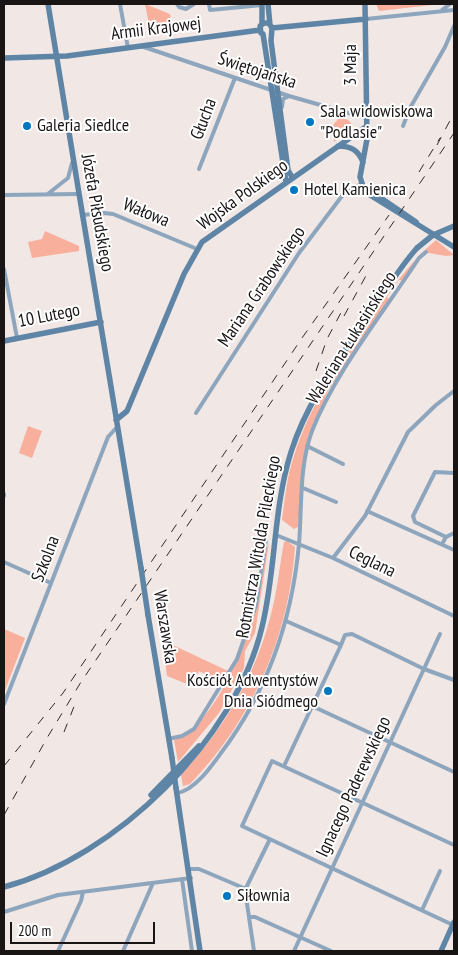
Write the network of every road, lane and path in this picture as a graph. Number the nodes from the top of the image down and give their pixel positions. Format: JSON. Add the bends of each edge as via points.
{"nodes":[{"id":1,"x":48,"y":4,"type":"edge"},
{"id":2,"x":120,"y":4,"type":"edge"},
{"id":3,"x":177,"y":4,"type":"edge"},
{"id":4,"x":194,"y":4,"type":"edge"},
{"id":5,"x":209,"y":4,"type":"edge"},
{"id":6,"x":264,"y":4,"type":"edge"},
{"id":7,"x":365,"y":4,"type":"edge"},
{"id":8,"x":450,"y":4,"type":"edge"},
{"id":9,"x":454,"y":10,"type":"edge"},
{"id":10,"x":440,"y":11,"type":"junction"},
{"id":11,"x":366,"y":19,"type":"junction"},
{"id":12,"x":454,"y":26,"type":"edge"},
{"id":13,"x":271,"y":28,"type":"junction"},
{"id":14,"x":262,"y":29,"type":"junction"},
{"id":15,"x":141,"y":46,"type":"junction"},
{"id":16,"x":128,"y":48,"type":"junction"},
{"id":17,"x":57,"y":56,"type":"junction"},
{"id":18,"x":4,"y":58,"type":"edge"},
{"id":19,"x":235,"y":78,"type":"junction"},
{"id":20,"x":271,"y":78,"type":"junction"},
{"id":21,"x":260,"y":86,"type":"junction"},
{"id":22,"x":276,"y":91,"type":"junction"},
{"id":23,"x":289,"y":96,"type":"junction"},
{"id":24,"x":282,"y":112,"type":"junction"},
{"id":25,"x":366,"y":118,"type":"junction"},
{"id":26,"x":280,"y":125,"type":"junction"},
{"id":27,"x":367,"y":126,"type":"junction"},
{"id":28,"x":403,"y":126,"type":"dead end"},
{"id":29,"x":337,"y":146,"type":"junction"},
{"id":30,"x":362,"y":162,"type":"junction"},
{"id":31,"x":72,"y":163,"type":"junction"},
{"id":32,"x":200,"y":169,"type":"dead end"},
{"id":33,"x":292,"y":177,"type":"junction"},
{"id":34,"x":286,"y":182,"type":"junction"},
{"id":35,"x":361,"y":184,"type":"junction"},
{"id":36,"x":48,"y":194,"type":"junction"},
{"id":37,"x":78,"y":194,"type":"junction"},
{"id":38,"x":4,"y":195,"type":"edge"},
{"id":39,"x":82,"y":215,"type":"junction"},
{"id":40,"x":454,"y":226,"type":"edge"},
{"id":41,"x":454,"y":247,"type":"edge"},
{"id":42,"x":197,"y":249,"type":"junction"},
{"id":43,"x":426,"y":252,"type":"dead end"},
{"id":44,"x":4,"y":270,"type":"edge"},
{"id":45,"x":100,"y":322,"type":"junction"},
{"id":46,"x":17,"y":338,"type":"junction"},
{"id":47,"x":4,"y":341,"type":"edge"},
{"id":48,"x":454,"y":391,"type":"edge"},
{"id":49,"x":196,"y":414,"type":"dead end"},
{"id":50,"x":116,"y":424,"type":"junction"},
{"id":51,"x":307,"y":446,"type":"junction"},
{"id":52,"x":344,"y":464,"type":"dead end"},
{"id":53,"x":454,"y":473,"type":"edge"},
{"id":54,"x":303,"y":488,"type":"junction"},
{"id":55,"x":336,"y":502,"type":"dead end"},
{"id":56,"x":367,"y":511,"type":"junction"},
{"id":57,"x":454,"y":533,"type":"edge"},
{"id":58,"x":276,"y":535,"type":"junction"},
{"id":59,"x":446,"y":537,"type":"junction"},
{"id":60,"x":266,"y":540,"type":"dead end"},
{"id":61,"x":299,"y":543,"type":"junction"},
{"id":62,"x":442,"y":544,"type":"junction"},
{"id":63,"x":454,"y":550,"type":"edge"},
{"id":64,"x":333,"y":558,"type":"junction"},
{"id":65,"x":4,"y":562,"type":"edge"},
{"id":66,"x":51,"y":583,"type":"junction"},
{"id":67,"x":454,"y":616,"type":"edge"},
{"id":68,"x":286,"y":621,"type":"junction"},
{"id":69,"x":440,"y":634,"type":"dead end"},
{"id":70,"x":341,"y":645,"type":"junction"},
{"id":71,"x":424,"y":669,"type":"junction"},
{"id":72,"x":454,"y":680,"type":"edge"},
{"id":73,"x":4,"y":704,"type":"edge"},
{"id":74,"x":312,"y":706,"type":"junction"},
{"id":75,"x":168,"y":739,"type":"junction"},
{"id":76,"x":390,"y":742,"type":"junction"},
{"id":77,"x":284,"y":766,"type":"junction"},
{"id":78,"x":454,"y":772,"type":"edge"},
{"id":79,"x":177,"y":790,"type":"junction"},
{"id":80,"x":362,"y":802,"type":"junction"},
{"id":81,"x":270,"y":839,"type":"junction"},
{"id":82,"x":454,"y":845,"type":"edge"},
{"id":83,"x":189,"y":868,"type":"junction"},
{"id":84,"x":332,"y":869,"type":"junction"},
{"id":85,"x":440,"y":871,"type":"dead end"},
{"id":86,"x":191,"y":878,"type":"junction"},
{"id":87,"x":182,"y":879,"type":"junction"},
{"id":88,"x":153,"y":883,"type":"junction"},
{"id":89,"x":4,"y":887,"type":"edge"},
{"id":90,"x":246,"y":889,"type":"junction"},
{"id":91,"x":83,"y":892,"type":"junction"},
{"id":92,"x":422,"y":910,"type":"junction"},
{"id":93,"x":4,"y":912,"type":"edge"},
{"id":94,"x":249,"y":917,"type":"junction"},
{"id":95,"x":454,"y":924,"type":"edge"},
{"id":96,"x":300,"y":937,"type":"junction"},
{"id":97,"x":58,"y":951,"type":"edge"},
{"id":98,"x":123,"y":951,"type":"edge"},
{"id":99,"x":192,"y":951,"type":"edge"},
{"id":100,"x":200,"y":951,"type":"edge"},
{"id":101,"x":254,"y":951,"type":"edge"},
{"id":102,"x":294,"y":951,"type":"edge"},
{"id":103,"x":331,"y":951,"type":"edge"},
{"id":104,"x":441,"y":951,"type":"edge"}],
"edges":[{"from":1,"to":17,"type":"main road","name":"Józefa Piłsudskiego"},
{"from":2,"to":16,"type":"street"},
{"from":3,"to":4,"type":"street","via":[[186,9]]},
{"from":5,"to":6,"type":"street","via":[[210,10]]},
{"from":6,"to":13,"type":"main road"},
{"from":6,"to":14,"type":"main road"},
{"from":7,"to":11,"type":"main road","name":"3 Maja"},
{"from":8,"to":10,"type":"street"},
{"from":9,"to":10,"type":"street"},
{"from":10,"to":11,"type":"street"},
{"from":11,"to":13,"type":"main road"},
{"from":11,"to":25,"type":"main road","name":"3 Maja"},
{"from":12,"to":28,"type":"street"},
{"from":13,"to":14,"type":"main road"},
{"from":13,"to":14,"type":"main road"},
{"from":13,"to":22,"type":"main road"},
{"from":14,"to":15,"type":"main road","name":"Armii Krajowej"},
{"from":14,"to":20,"type":"main road"},
{"from":15,"to":16,"type":"main road","name":"Armii Krajowej"},
{"from":15,"to":19,"type":"street","name":"Świętojańska"},
{"from":16,"to":17,"type":"main road","name":"Armii Krajowej"},
{"from":17,"to":18,"type":"main road","name":"Armii Krajowej"},
{"from":17,"to":31,"type":"main road","name":"Józefa Piłsudskiego"},
{"from":19,"to":21,"type":"street","name":"Świętojańska"},
{"from":19,"to":32,"type":"street","name":"Głucha"},
{"from":20,"to":21,"type":"street"},
{"from":20,"to":22,"type":"main road"},
{"from":21,"to":22,"type":"street","name":"Świętojańska"},
{"from":22,"to":23,"type":"street","name":"Świętojańska"},
{"from":22,"to":24,"type":"main road"},
{"from":22,"to":26,"type":"main road"},
{"from":23,"to":24,"type":"street","via":[[283,101]]},
{"from":23,"to":25,"type":"street","name":"Świętojańska"},
{"from":24,"to":26,"type":"main road"},
{"from":25,"to":27,"type":"main road","name":"3 Maja"},
{"from":26,"to":33,"type":"main road"},
{"from":26,"to":34,"type":"main road"},
{"from":27,"to":29,"type":"main road","name":"Wojska Polskiego"},
{"from":27,"to":30,"type":"main road","name":"3 Maja"},
{"from":29,"to":30,"type":"main road","via":[[357,151]]},
{"from":29,"to":33,"type":"main road","name":"Wojska Polskiego"},
{"from":30,"to":35,"type":"main road","name":"3 Maja"},
{"from":31,"to":36,"type":"street","via":[[68,178]]},
{"from":31,"to":37,"type":"main road","name":"Józefa Piłsudskiego"},
{"from":33,"to":34,"type":"main road","name":"Wojska Polskiego"},
{"from":34,"to":42,"type":"main road","name":"Wojska Polskiego","via":[[207,237]]},
{"from":35,"to":41,"type":"main road"},
{"from":35,"to":49,"type":"street","name":"Mariana Grabowskiego","via":[[342,196],[305,246]]},
{"from":36,"to":37,"type":"street"},
{"from":36,"to":38,"type":"street"},
{"from":37,"to":39,"type":"main road","name":"Józefa Piłsudskiego"},
{"from":39,"to":42,"type":"street","name":"Wałowa","via":[[113,214]]},
{"from":39,"to":45,"type":"main road","name":"Józefa Piłsudskiego"},
{"from":40,"to":58,"type":"main road","name":"Rotmistrza Witolda Pileckiego","bridge":true,"via":[[433,235],[417,248],[329,374],[308,410],[287,466]]},
{"from":42,"to":50,"type":"main road","name":"Wojska Polskiego","via":[[127,411]]},
{"from":43,"to":51,"type":"street","name":"Waleriana Łukasińskiego","via":[[332,389]]},
{"from":44,"to":46,"type":"street"},
{"from":45,"to":46,"type":"main road","name":"10 Lutego"},
{"from":45,"to":50,"type":"main road","name":"Józefa Piłsudskiego"},
{"from":46,"to":47,"type":"main road","name":"10 Lutego"},
{"from":48,"to":56,"type":"street","via":[[408,432]]},
{"from":50,"to":66,"type":"street","name":"Szkolna","via":[[108,436]]},
{"from":50,"to":75,"type":"main road","name":"Warszawska","bridge":true},
{"from":51,"to":52,"type":"street"},
{"from":51,"to":54,"type":"street","name":"Waleriana Łukasińskiego"},
{"from":53,"to":59,"type":"street","via":[[435,472],[413,516],[415,522]]},
{"from":54,"to":55,"type":"street"},
{"from":54,"to":61,"type":"street","name":"Waleriana Łukasińskiego"},
{"from":56,"to":62,"type":"street"},
{"from":56,"to":64,"type":"street"},
{"from":57,"to":59,"type":"street"},
{"from":58,"to":61,"type":"street","name":"Ceglana"},
{"from":58,"to":89,"type":"main road","name":"Rotmistrza Witolda Pileckiego","via":[[266,610],[257,647],[240,689],[187,764],[140,810],[79,856],[45,873]]},
{"from":59,"to":62,"type":"street"},
{"from":60,"to":75,"type":"street","via":[[256,604],[237,659],[194,729]]},
{"from":61,"to":64,"type":"street","name":"Ceglana"},
{"from":61,"to":68,"type":"street","name":"Waleriana Łukasińskiego"},
{"from":62,"to":63,"type":"street"},
{"from":64,"to":67,"type":"street","name":"Ceglana"},
{"from":65,"to":66,"type":"street"},
{"from":66,"to":73,"type":"street","name":"Szkolna"},
{"from":68,"to":70,"type":"street"},
{"from":68,"to":79,"type":"street","name":"Waleriana Łukasińskiego","via":[[249,713],[214,762],[184,792]]},
{"from":69,"to":71,"type":"street","name":"Ignacego Paderewskiego"},
{"from":70,"to":71,"type":"street","via":[[345,635],[352,634]]},
{"from":70,"to":74,"type":"street"},
{"from":71,"to":72,"type":"street"},
{"from":71,"to":76,"type":"street","name":"Ignacego Paderewskiego"},
{"from":74,"to":76,"type":"street"},
{"from":74,"to":77,"type":"street"},
{"from":75,"to":79,"type":"main road","name":"Warszawska","bridge":true},
{"from":76,"to":78,"type":"street"},
{"from":76,"to":80,"type":"street","name":"Ignacego Paderewskiego"},
{"from":77,"to":80,"type":"street"},
{"from":77,"to":81,"type":"street","via":[[272,761],[242,826]]},
{"from":79,"to":83,"type":"main road","name":"Warszawska"},
{"from":80,"to":82,"type":"street"},
{"from":80,"to":84,"type":"street","name":"Ignacego Paderewskiego"},
{"from":81,"to":84,"type":"street"},
{"from":81,"to":90,"type":"street"},
{"from":83,"to":86,"type":"main road","name":"Warszawska"},
{"from":83,"to":90,"type":"street","via":[[199,869]]},
{"from":84,"to":92,"type":"street"},
{"from":84,"to":96,"type":"street","name":"Ignacego Paderewskiego"},
{"from":85,"to":92,"type":"street"},
{"from":86,"to":87,"type":"street"},
{"from":86,"to":100,"type":"main road","name":"Warszawska"},
{"from":87,"to":88,"type":"street"},
{"from":87,"to":99,"type":"street"},
{"from":88,"to":91,"type":"street"},
{"from":88,"to":98,"type":"street"},
{"from":90,"to":94,"type":"street"},
{"from":91,"to":93,"type":"street","via":[[45,898]]},
{"from":91,"to":97,"type":"street"},
{"from":92,"to":95,"type":"street"},
{"from":94,"to":96,"type":"street"},
{"from":94,"to":101,"type":"street"},
{"from":95,"to":104,"type":"main road"},
{"from":96,"to":102,"type":"street","name":"Ignacego Paderewskiego"},
{"from":96,"to":103,"type":"street"}]}
